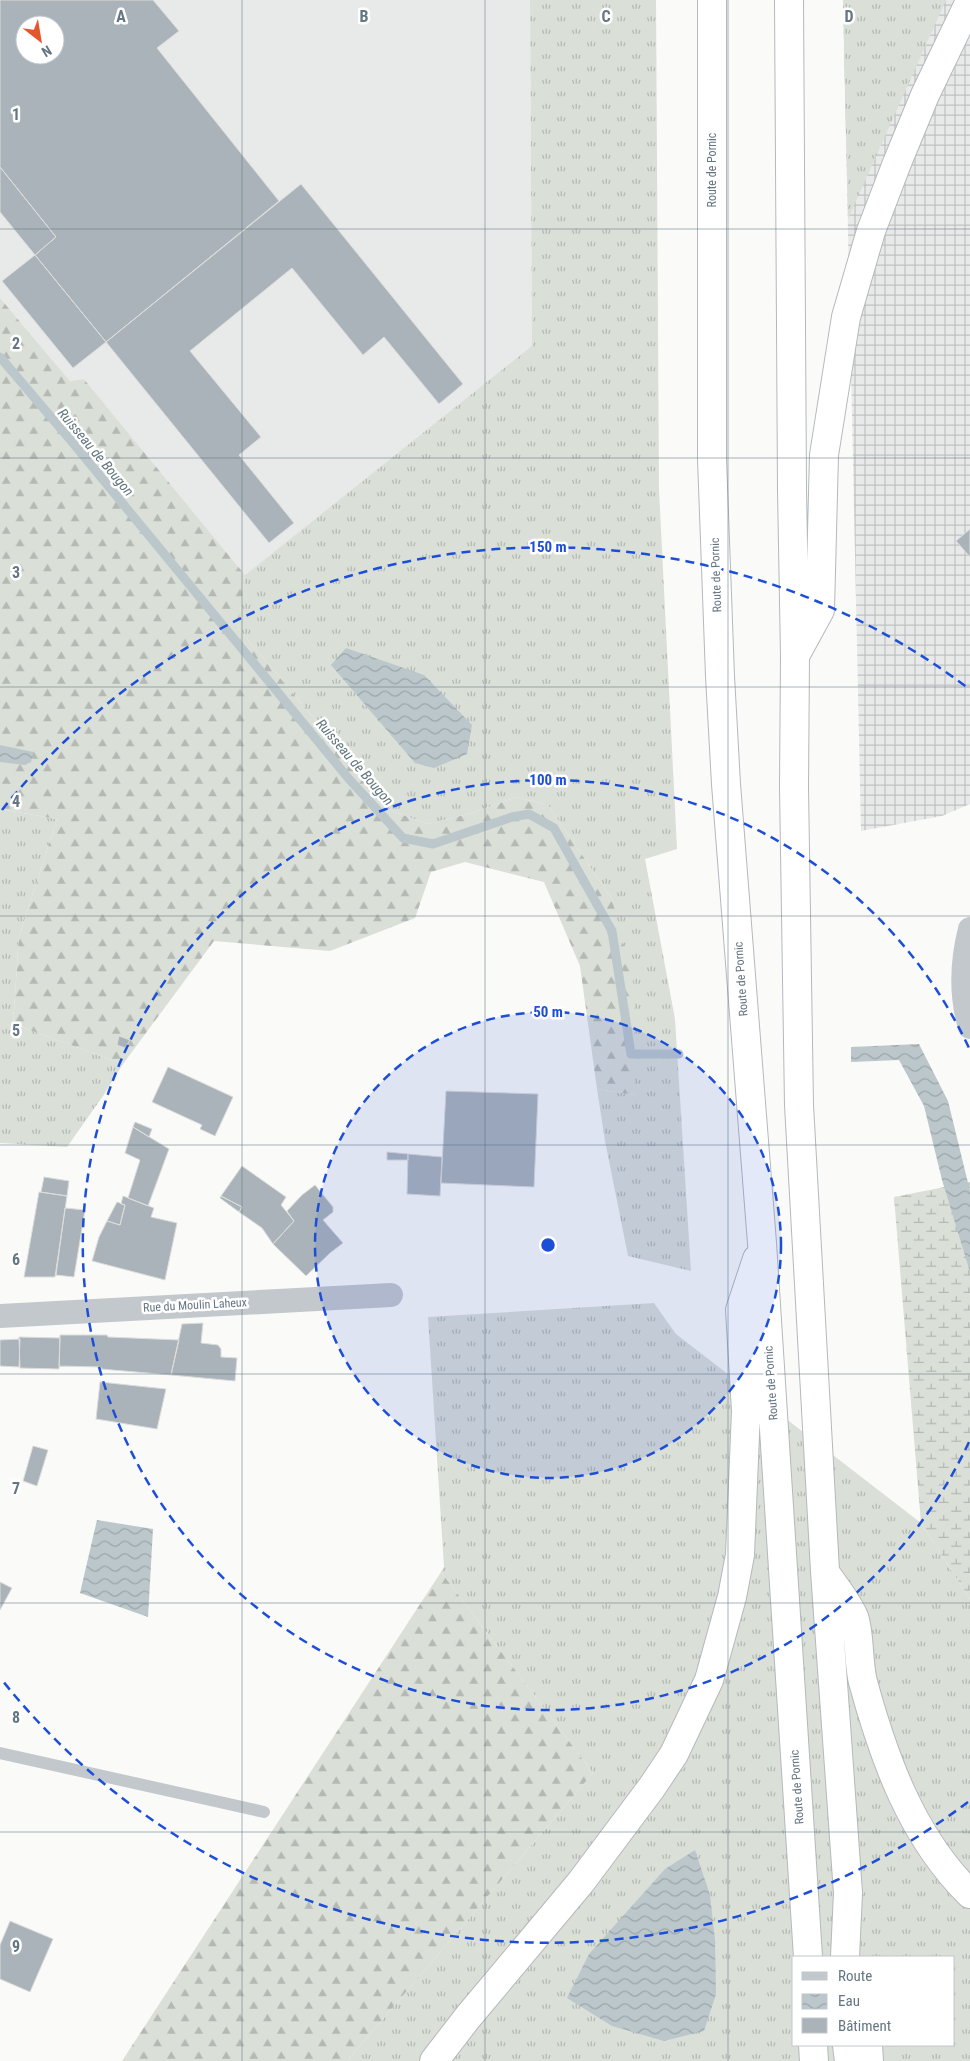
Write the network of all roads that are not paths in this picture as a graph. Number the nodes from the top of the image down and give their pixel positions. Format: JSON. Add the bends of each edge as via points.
{"nodes":[{"id":1,"x":712,"y":0,"type":"edge"},
{"id":2,"x":789,"y":0,"type":"edge"},
{"id":3,"x":970,"y":1,"type":"edge"},
{"id":4,"x":795,"y":656,"type":"junction"},
{"id":5,"x":970,"y":928,"type":"edge"},
{"id":6,"x":970,"y":1027,"type":"edge"},
{"id":7,"x":762,"y":1243,"type":"junction"},
{"id":8,"x":391,"y":1295,"type":"dead end"},
{"id":9,"x":0,"y":1316,"type":"edge"},
{"id":10,"x":825,"y":1571,"type":"junction"},
{"id":11,"x":0,"y":1753,"type":"edge"},
{"id":12,"x":264,"y":1812,"type":"dead end"},
{"id":13,"x":848,"y":1893,"type":"junction"},
{"id":14,"x":970,"y":1894,"type":"edge"},
{"id":15,"x":808,"y":1956,"type":"edge"},
{"id":16,"x":845,"y":1956,"type":"edge"},
{"id":17,"x":857,"y":1956,"type":"edge"},
{"id":18,"x":813,"y":2046,"type":"edge"},
{"id":19,"x":847,"y":2046,"type":"edge"},
{"id":20,"x":868,"y":2046,"type":"edge"},
{"id":21,"x":434,"y":2061,"type":"edge"},
{"id":22,"x":814,"y":2061,"type":"edge"},
{"id":23,"x":848,"y":2061,"type":"edge"},
{"id":24,"x":870,"y":2061,"type":"edge"}],
"edges":[{"from":1,"to":7,"type":"highway","name":"Route de Pornic","via":[[712,459],[720,676]]},
{"from":2,"to":4,"type":"highway"},
{"from":3,"to":4,"type":"highway","via":[[897,163],[871,231],[846,317],[824,455],[820,610]]},
{"from":4,"to":10,"type":"highway","via":[[799,1106]]},
{"from":5,"to":6,"type":"street","via":[[963,967],[965,1007]]},
{"from":7,"to":15,"type":"highway","name":"Route de Pornic"},
{"from":7,"to":21,"type":"highway","via":[[740,1310],[746,1412],[740,1554],[732,1597],[709,1680],[674,1754],[652,1787],[581,1882]]},
{"from":8,"to":9,"type":"street","name":"Rue du Moulin Laheux"},
{"from":10,"to":13,"type":"highway"},
{"from":10,"to":14,"type":"highway","via":[[854,1618],[862,1679],[890,1768],[912,1816],[934,1853]]},
{"from":11,"to":12,"type":"lane"},
{"from":13,"to":16,"type":"highway"},
{"from":13,"to":17,"type":"highway"},
{"from":18,"to":22,"type":"highway"},
{"from":19,"to":23,"type":"highway"},
{"from":20,"to":24,"type":"highway"}]}
